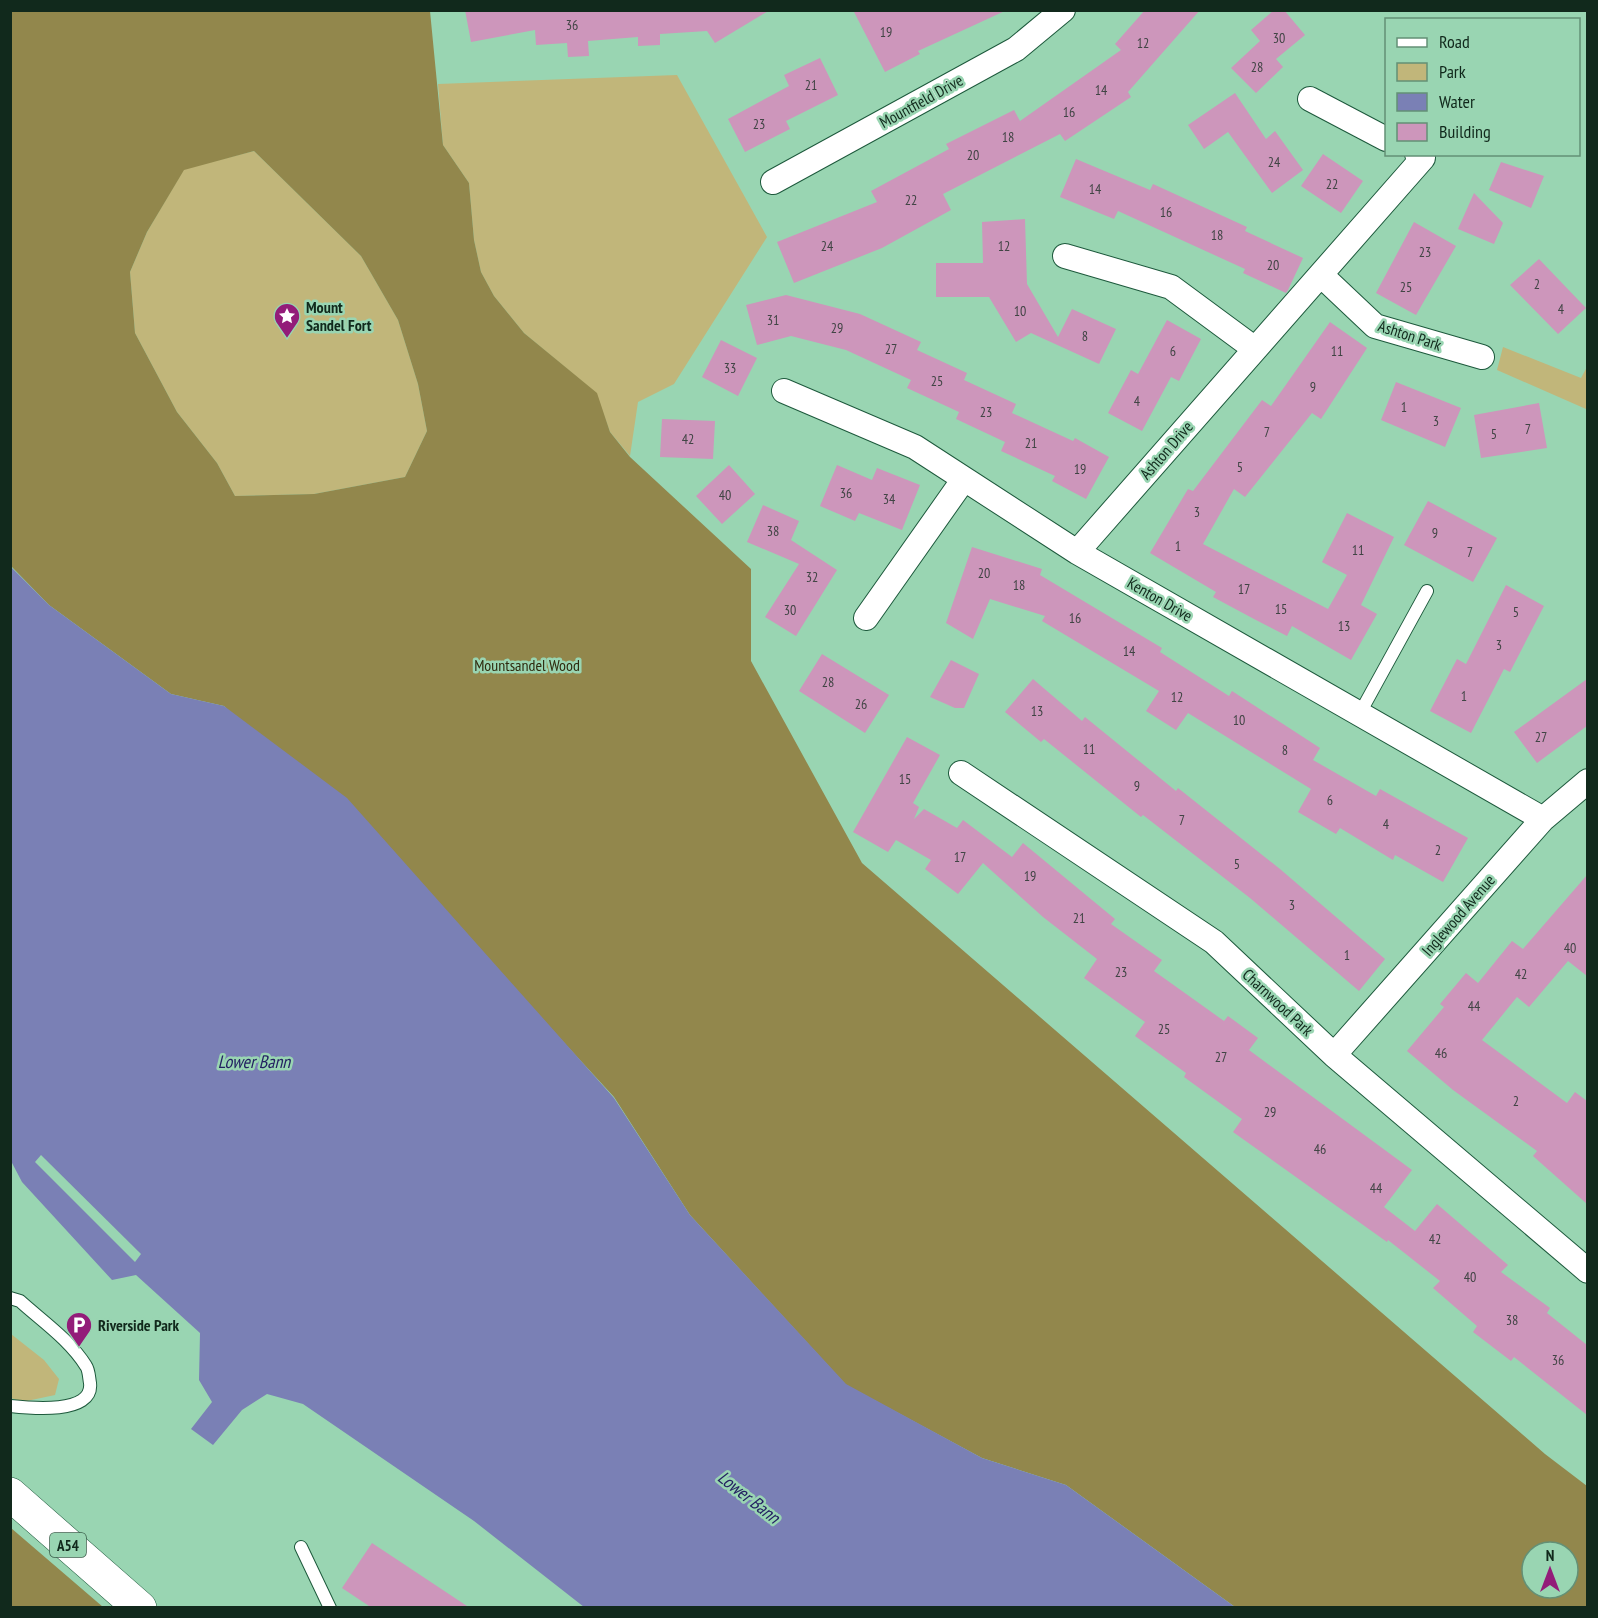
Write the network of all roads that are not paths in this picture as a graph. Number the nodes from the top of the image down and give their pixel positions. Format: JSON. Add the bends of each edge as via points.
{"nodes":[{"id":1,"x":1062,"y":10,"type":"edge"},
{"id":2,"x":1310,"y":99,"type":"dead end"},
{"id":3,"x":1385,"y":138,"type":"edge"},
{"id":4,"x":1420,"y":156,"type":"edge"},
{"id":5,"x":773,"y":182,"type":"dead end"},
{"id":6,"x":1065,"y":256,"type":"dead end"},
{"id":7,"x":1321,"y":275,"type":"junction"},
{"id":8,"x":1256,"y":349,"type":"junction"},
{"id":9,"x":1482,"y":357,"type":"dead end"},
{"id":10,"x":784,"y":391,"type":"dead end"},
{"id":11,"x":964,"y":479,"type":"junction"},
{"id":12,"x":1077,"y":552,"type":"junction"},
{"id":13,"x":1427,"y":591,"type":"dead end"},
{"id":14,"x":866,"y":618,"type":"dead end"},
{"id":15,"x":1360,"y":713,"type":"junction"},
{"id":16,"x":961,"y":773,"type":"dead end"},
{"id":17,"x":1587,"y":781,"type":"edge"},
{"id":18,"x":1543,"y":819,"type":"junction"},
{"id":19,"x":1334,"y":1055,"type":"junction"},
{"id":20,"x":1583,"y":1259,"type":"edge"},
{"id":21,"x":10,"y":1298,"type":"edge"},
{"id":22,"x":10,"y":1406,"type":"edge"},
{"id":23,"x":10,"y":1494,"type":"edge"},
{"id":24,"x":301,"y":1547,"type":"dead end"},
{"id":25,"x":140,"y":1608,"type":"edge"},
{"id":26,"x":330,"y":1608,"type":"edge"}],
"edges":[{"from":1,"to":5,"type":"street","name":"Mountfield Drive","via":[[1016,49]]},
{"from":2,"to":3,"type":"street"},
{"from":4,"to":7,"type":"street","name":"Ashton Drive","via":[[1423,158]]},
{"from":6,"to":8,"type":"street","via":[[1171,287]]},
{"from":7,"to":8,"type":"street","name":"Ashton Drive"},
{"from":7,"to":9,"type":"street","name":"Ashton Park","via":[[1375,326]]},
{"from":8,"to":12,"type":"street","name":"Ashton Drive"},
{"from":10,"to":11,"type":"street","name":"Kenton Drive","via":[[915,447]]},
{"from":11,"to":12,"type":"street","name":"Kenton Drive"},
{"from":11,"to":14,"type":"street"},
{"from":12,"to":15,"type":"street","name":"Kenton Drive"},
{"from":13,"to":15,"type":"lane"},
{"from":15,"to":18,"type":"street","name":"Kenton Drive"},
{"from":16,"to":19,"type":"street","name":"Charnwood Park","via":[[1214,942]]},
{"from":17,"to":18,"type":"street","name":"Inglewood Avenue"},
{"from":18,"to":19,"type":"street","name":"Inglewood Avenue"},
{"from":19,"to":20,"type":"street","name":"Charnwood Park"},
{"from":21,"to":22,"type":"lane","via":[[20,1301],[88,1367],[90,1388],[83,1400],[70,1406]]},
{"from":23,"to":25,"type":"main road","number":"A54"},
{"from":24,"to":26,"type":"lane"}]}
